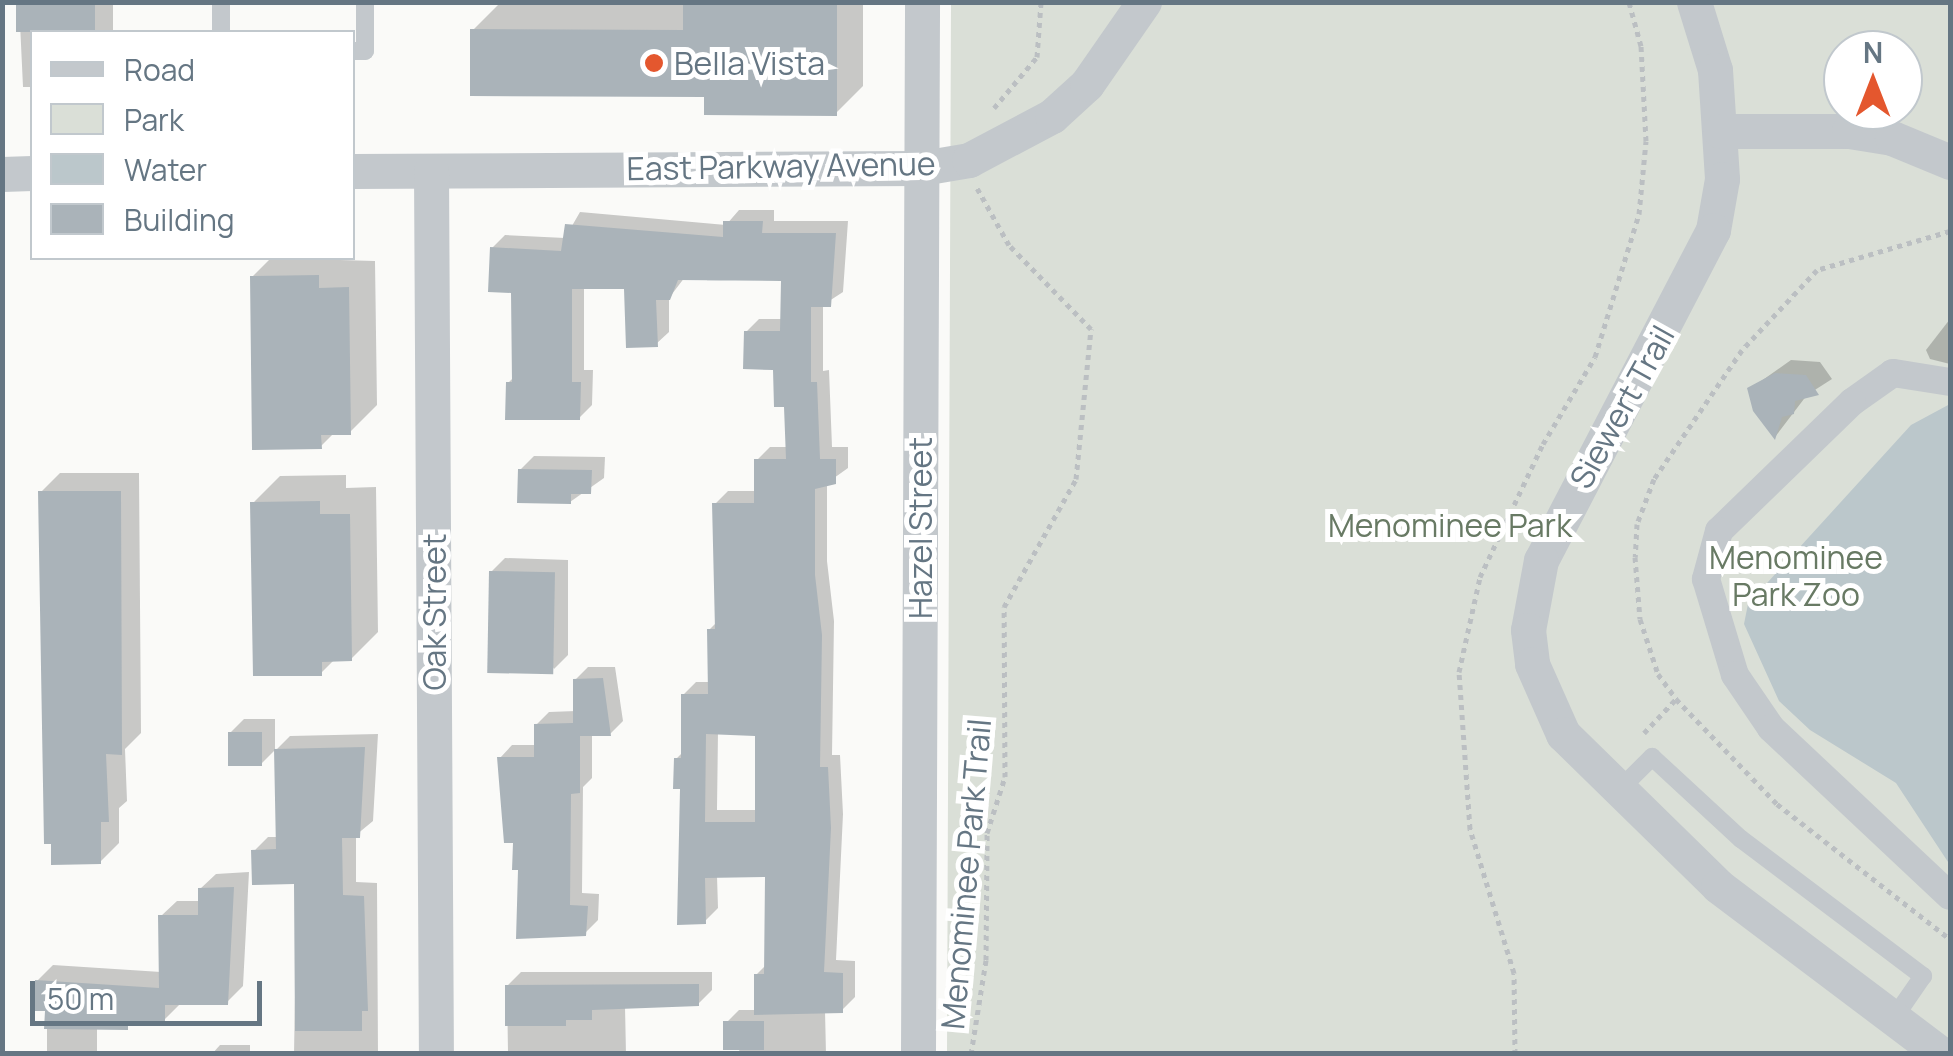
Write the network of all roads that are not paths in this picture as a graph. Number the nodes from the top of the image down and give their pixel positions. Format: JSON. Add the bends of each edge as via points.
{"nodes":[{"id":1,"x":221,"y":2,"type":"edge"},
{"id":2,"x":365,"y":2,"type":"edge"},
{"id":3,"x":922,"y":2,"type":"edge"},
{"id":4,"x":1144,"y":2,"type":"edge"},
{"id":5,"x":1694,"y":2,"type":"edge"},
{"id":6,"x":221,"y":30,"type":"edge"},
{"id":7,"x":355,"y":51,"type":"edge"},
{"id":8,"x":1720,"y":131,"type":"junction"},
{"id":9,"x":1950,"y":162,"type":"edge"},
{"id":10,"x":922,"y":168,"type":"junction"},
{"id":11,"x":355,"y":171,"type":"edge"},
{"id":12,"x":431,"y":171,"type":"junction"},
{"id":13,"x":2,"y":174,"type":"edge"},
{"id":14,"x":30,"y":174,"type":"edge"},
{"id":15,"x":1950,"y":382,"type":"edge"},
{"id":16,"x":1619,"y":790,"type":"junction"},
{"id":17,"x":1950,"y":896,"type":"edge"},
{"id":18,"x":1894,"y":1018,"type":"junction"},
{"id":19,"x":436,"y":1054,"type":"edge"},
{"id":20,"x":918,"y":1054,"type":"edge"},
{"id":21,"x":1941,"y":1054,"type":"edge"}],
"edges":[{"from":1,"to":6,"type":"lane"},
{"from":2,"to":7,"type":"lane","via":[[365,50]]},
{"from":3,"to":10,"type":"street","name":"Hazel Street"},
{"from":4,"to":10,"type":"street","name":"East Parkway Avenue","via":[[1087,84],[1028,132],[977,156]]},
{"from":5,"to":8,"type":"street","name":"Siewert Trail","via":[[1712,48]]},
{"from":8,"to":9,"type":"street","via":[[1849,131],[1892,138]]},
{"from":8,"to":16,"type":"street","name":"Siewert Trail","via":[[1722,179],[1704,255],[1558,523],[1532,597],[1532,664],[1545,706],[1563,734]]},
{"from":10,"to":12,"type":"street","name":"East Parkway Avenue"},
{"from":10,"to":20,"type":"street","name":"Hazel Street"},
{"from":11,"to":12,"type":"street","name":"East Parkway Avenue"},
{"from":12,"to":19,"type":"street","name":"Oak Street"},
{"from":13,"to":14,"type":"street"},
{"from":15,"to":17,"type":"street","via":[[1894,373],[1852,402],[1720,531],[1706,579],[1735,675],[1770,728]]},
{"from":16,"to":18,"type":"street","name":"Siewert Trail","via":[[1718,886]]},
{"from":16,"to":18,"type":"lane","via":[[1652,757],[1741,840],[1923,976]]},
{"from":18,"to":21,"type":"street","name":"Siewert Trail"}]}
